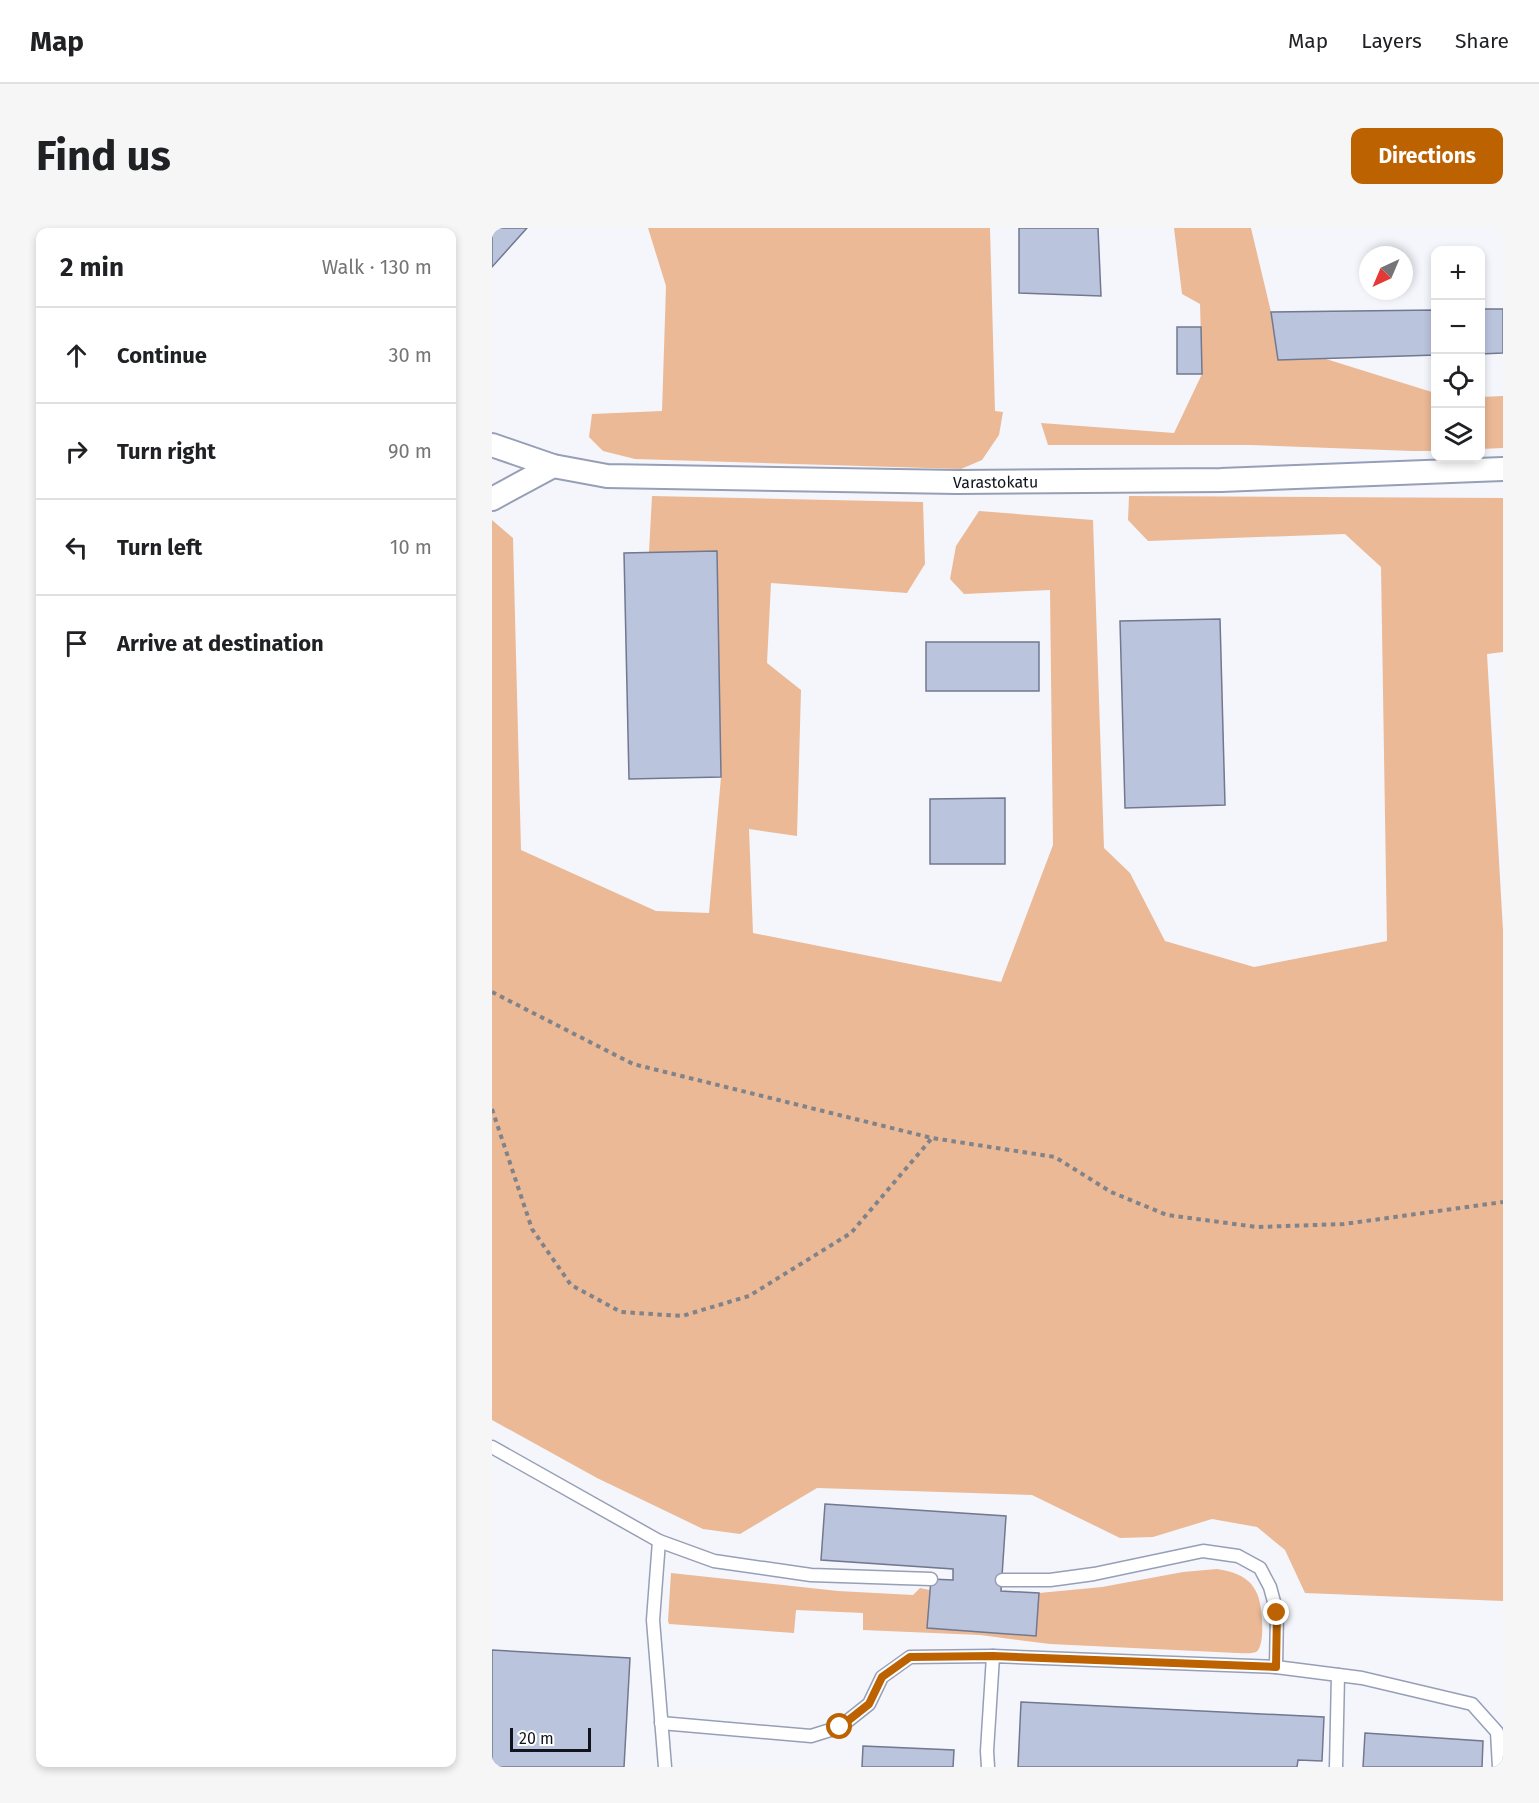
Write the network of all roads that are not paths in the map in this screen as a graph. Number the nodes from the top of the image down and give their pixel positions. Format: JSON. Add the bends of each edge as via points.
{"nodes":[{"id":1,"x":492,"y":446,"type":"edge"},
{"id":2,"x":553,"y":466,"type":"junction"},
{"id":3,"x":1503,"y":469,"type":"edge"},
{"id":4,"x":492,"y":499,"type":"edge"},
{"id":5,"x":492,"y":1447,"type":"edge"},
{"id":6,"x":659,"y":1541,"type":"junction"},
{"id":7,"x":931,"y":1579,"type":"dead end"},
{"id":8,"x":1002,"y":1580,"type":"dead end"},
{"id":9,"x":993,"y":1656,"type":"junction"},
{"id":10,"x":1276,"y":1667,"type":"junction"},
{"id":11,"x":1338,"y":1675,"type":"junction"},
{"id":12,"x":661,"y":1723,"type":"junction"},
{"id":13,"x":664,"y":1767,"type":"edge"},
{"id":14,"x":988,"y":1767,"type":"edge"},
{"id":15,"x":1336,"y":1767,"type":"edge"},
{"id":16,"x":1499,"y":1767,"type":"edge"}],
"edges":[{"from":1,"to":2,"type":"street","name":"Varastokatu"},
{"from":2,"to":3,"type":"street","name":"Varastokatu","via":[[608,476],[957,482],[1221,480]]},
{"from":2,"to":4,"type":"street"},
{"from":5,"to":6,"type":"lane"},
{"from":6,"to":7,"type":"lane","via":[[714,1561],[811,1575]]},
{"from":6,"to":12,"type":"lane","via":[[653,1620]]},
{"from":8,"to":10,"type":"lane","via":[[1050,1580],[1094,1574],[1203,1551],[1238,1556],[1260,1568],[1270,1587],[1277,1613]]},
{"from":9,"to":10,"type":"lane"},
{"from":9,"to":12,"type":"lane","via":[[910,1657],[882,1677],[869,1704],[855,1716],[840,1727],[811,1736]]},
{"from":9,"to":14,"type":"lane"},
{"from":10,"to":11,"type":"lane"},
{"from":11,"to":15,"type":"lane"},
{"from":11,"to":16,"type":"lane","via":[[1472,1704],[1497,1732]]},
{"from":12,"to":13,"type":"lane"}]}
